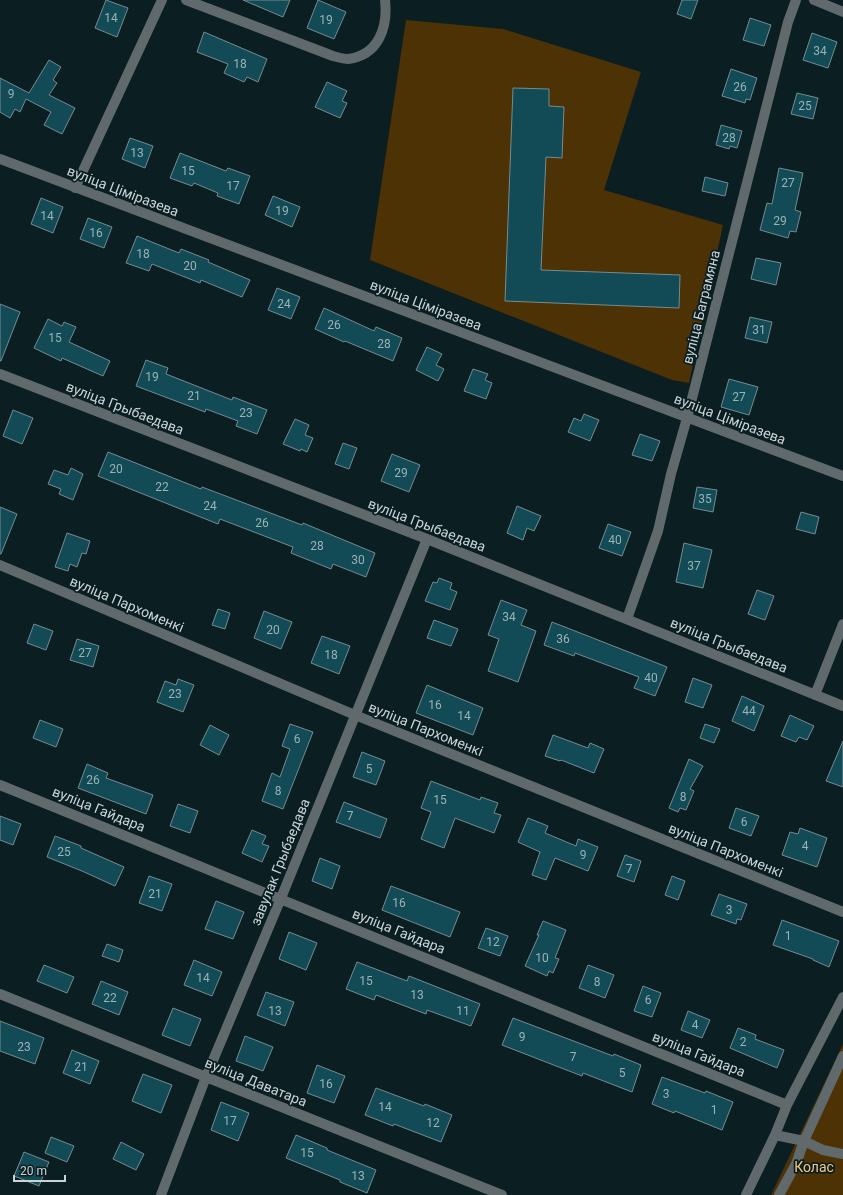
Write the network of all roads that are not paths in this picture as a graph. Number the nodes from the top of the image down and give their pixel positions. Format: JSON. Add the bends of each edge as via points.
{"nodes":[{"id":1,"x":162,"y":0,"type":"edge"},
{"id":2,"x":186,"y":0,"type":"edge"},
{"id":3,"x":385,"y":0,"type":"edge"},
{"id":4,"x":796,"y":0,"type":"edge"},
{"id":5,"x":814,"y":0,"type":"edge"},
{"id":6,"x":843,"y":12,"type":"edge"},
{"id":7,"x":0,"y":159,"type":"edge"},
{"id":8,"x":75,"y":188,"type":"junction"},
{"id":9,"x":0,"y":374,"type":"edge"},
{"id":10,"x":687,"y":418,"type":"junction"},
{"id":11,"x":843,"y":476,"type":"edge"},
{"id":12,"x":427,"y":539,"type":"junction"},
{"id":13,"x":0,"y":565,"type":"edge"},
{"id":14,"x":627,"y":619,"type":"junction"},
{"id":15,"x":843,"y":624,"type":"edge"},
{"id":16,"x":815,"y":695,"type":"junction"},
{"id":17,"x":843,"y":706,"type":"edge"},
{"id":18,"x":355,"y":715,"type":"junction"},
{"id":19,"x":0,"y":785,"type":"edge"},
{"id":20,"x":281,"y":898,"type":"junction"},
{"id":21,"x":843,"y":912,"type":"edge"},
{"id":22,"x":0,"y":994,"type":"edge"},
{"id":23,"x":843,"y":997,"type":"edge"},
{"id":24,"x":843,"y":1056,"type":"edge"},
{"id":25,"x":206,"y":1078,"type":"junction"},
{"id":26,"x":787,"y":1105,"type":"junction"},
{"id":27,"x":775,"y":1135,"type":"junction"},
{"id":28,"x":804,"y":1141,"type":"junction"},
{"id":29,"x":843,"y":1154,"type":"edge"},
{"id":30,"x":161,"y":1195,"type":"edge"},
{"id":31,"x":502,"y":1195,"type":"edge"},
{"id":32,"x":746,"y":1195,"type":"edge"},
{"id":33,"x":779,"y":1195,"type":"edge"}],
"edges":[{"from":1,"to":8,"type":"street"},
{"from":2,"to":3,"type":"street","via":[[333,56],[347,59],[362,55],[377,44],[385,27]]},
{"from":4,"to":10,"type":"street","name":"вуліца Баграмяна","via":[[788,22]]},
{"from":5,"to":6,"type":"street"},
{"from":7,"to":8,"type":"street","name":"вуліца Ціміразева"},
{"from":8,"to":10,"type":"street","name":"вуліца Ціміразева"},
{"from":9,"to":12,"type":"street","name":"вуліца Грыбаедава"},
{"from":10,"to":11,"type":"street","name":"вуліца Ціміразева"},
{"from":10,"to":14,"type":"street","name":"вуліца Баграмяна","via":[[670,474],[658,531]]},
{"from":12,"to":14,"type":"street","name":"вуліца Грыбаедава"},
{"from":12,"to":18,"type":"street","name":"завулак Грыбаедава"},
{"from":13,"to":18,"type":"street","name":"вуліца Пархоменкі"},
{"from":14,"to":16,"type":"street","name":"вуліца Грыбаедава"},
{"from":15,"to":16,"type":"street"},
{"from":16,"to":17,"type":"street","name":"вуліца Грыбаедава"},
{"from":18,"to":20,"type":"street","name":"завулак Грыбаедава"},
{"from":18,"to":21,"type":"street","name":"вуліца Пархоменкі"},
{"from":19,"to":20,"type":"street","name":"вуліца Гайдара"},
{"from":20,"to":25,"type":"street","name":"завулак Грыбаедава"},
{"from":20,"to":26,"type":"street","name":"вуліца Гайдара"},
{"from":22,"to":25,"type":"street","name":"вуліца Даватара"},
{"from":23,"to":26,"type":"street"},
{"from":24,"to":28,"type":"street"},
{"from":25,"to":30,"type":"street","name":"завулак Грыбаедава"},
{"from":25,"to":31,"type":"street","name":"вуліца Даватара"},
{"from":26,"to":27,"type":"street"},
{"from":27,"to":28,"type":"street"},
{"from":27,"to":32,"type":"street"},
{"from":28,"to":29,"type":"street","via":[[823,1150]]},
{"from":28,"to":33,"type":"street","via":[[796,1164]]}]}
